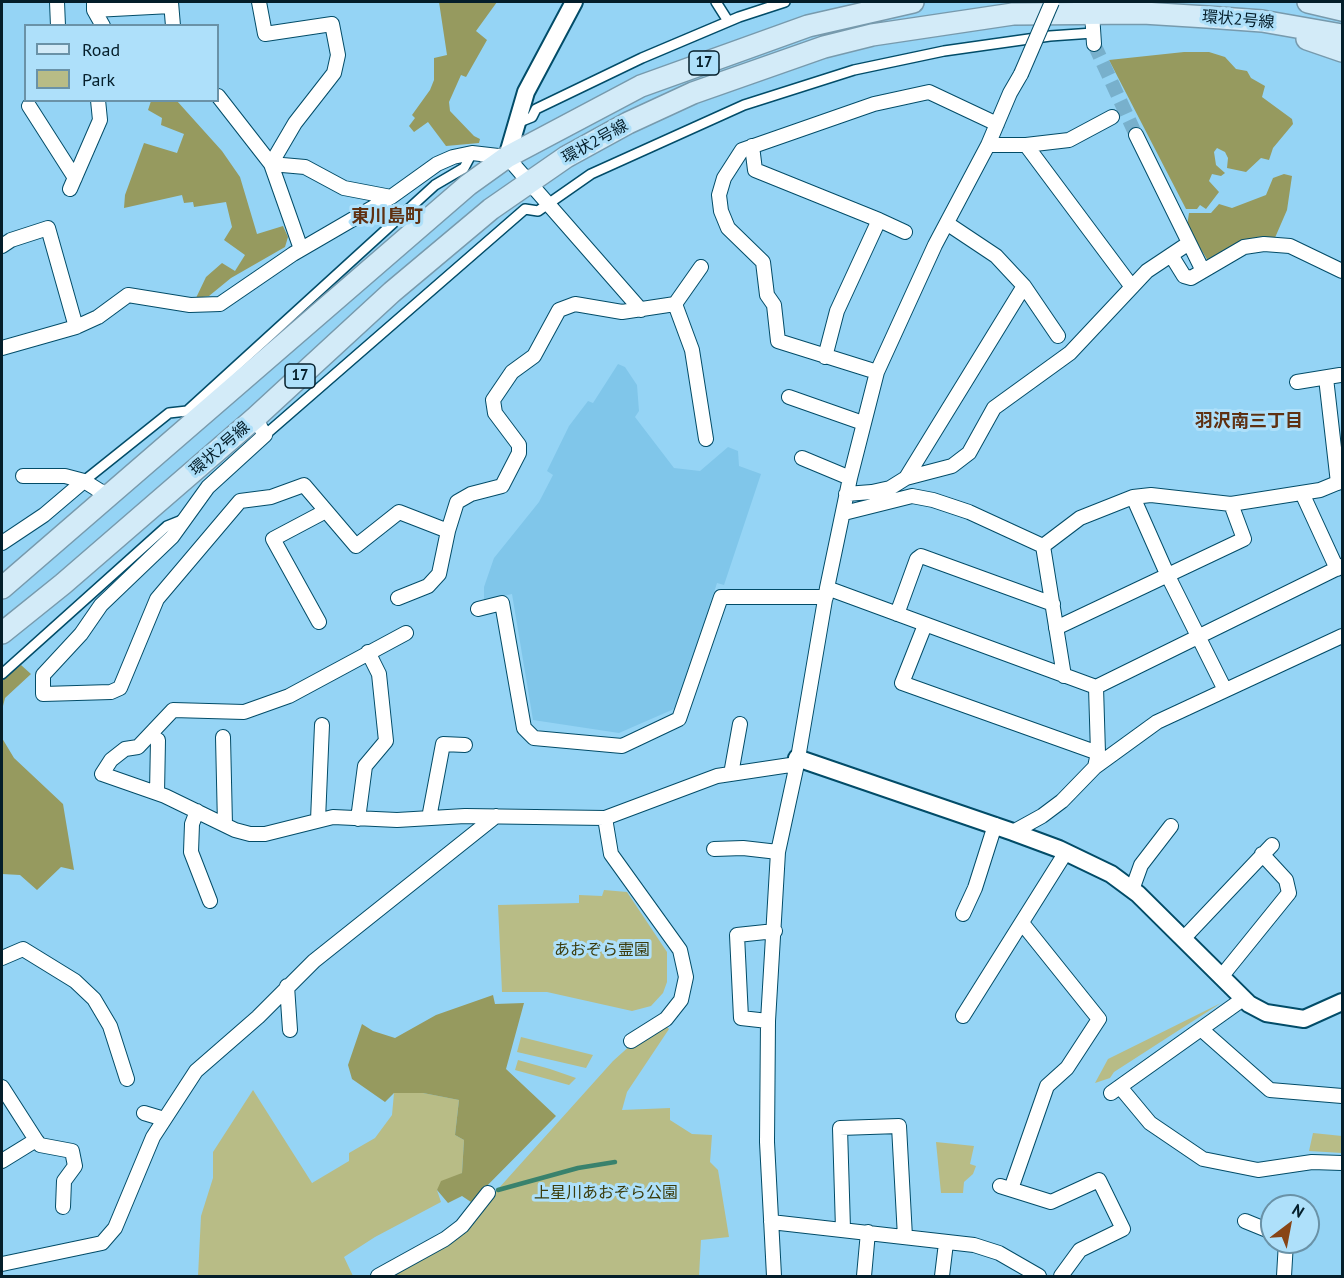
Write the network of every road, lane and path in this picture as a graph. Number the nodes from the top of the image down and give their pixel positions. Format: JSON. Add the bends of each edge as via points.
{"nodes":[{"id":1,"x":57,"y":2,"type":"edge"},
{"id":2,"x":260,"y":2,"type":"edge"},
{"id":3,"x":574,"y":2,"type":"edge"},
{"id":4,"x":716,"y":2,"type":"edge"},
{"id":5,"x":785,"y":2,"type":"edge"},
{"id":6,"x":913,"y":2,"type":"edge"},
{"id":7,"x":1052,"y":2,"type":"edge"},
{"id":8,"x":1308,"y":2,"type":"edge"},
{"id":9,"x":1327,"y":2,"type":"edge"},
{"id":10,"x":171,"y":4,"type":"edge"},
{"id":11,"x":1342,"y":4,"type":"edge"},
{"id":12,"x":94,"y":6,"type":"edge"},
{"id":13,"x":1342,"y":10,"type":"edge"},
{"id":14,"x":728,"y":21,"type":"junction"},
{"id":15,"x":1262,"y":21,"type":"junction"},
{"id":16,"x":58,"y":24,"type":"edge"},
{"id":17,"x":101,"y":24,"type":"edge"},
{"id":18,"x":173,"y":24,"type":"edge"},
{"id":19,"x":1093,"y":30,"type":"junction"},
{"id":20,"x":1342,"y":35,"type":"edge"},
{"id":21,"x":1342,"y":51,"type":"edge"},
{"id":22,"x":219,"y":97,"type":"edge"},
{"id":23,"x":98,"y":102,"type":"edge"},
{"id":24,"x":29,"y":106,"type":"dead end"},
{"id":25,"x":1112,"y":117,"type":"dead end"},
{"id":26,"x":517,"y":123,"type":"junction"},
{"id":27,"x":997,"y":124,"type":"junction"},
{"id":28,"x":1136,"y":135,"type":"tunnel mouth"},
{"id":29,"x":988,"y":145,"type":"junction"},
{"id":30,"x":1026,"y":145,"type":"junction"},
{"id":31,"x":752,"y":146,"type":"junction"},
{"id":32,"x":472,"y":153,"type":"junction"},
{"id":33,"x":507,"y":157,"type":"junction"},
{"id":34,"x":271,"y":164,"type":"junction"},
{"id":35,"x":530,"y":181,"type":"junction"},
{"id":36,"x":390,"y":198,"type":"junction"},
{"id":37,"x":547,"y":204,"type":"junction"},
{"id":38,"x":879,"y":220,"type":"junction"},
{"id":39,"x":948,"y":224,"type":"junction"},
{"id":40,"x":905,"y":232,"type":"dead end"},
{"id":41,"x":1189,"y":243,"type":"junction"},
{"id":42,"x":2,"y":246,"type":"edge"},
{"id":43,"x":301,"y":249,"type":"junction"},
{"id":44,"x":1171,"y":255,"type":"junction"},
{"id":45,"x":701,"y":267,"type":"dead end"},
{"id":46,"x":1203,"y":271,"type":"junction"},
{"id":47,"x":1342,"y":271,"type":"edge"},
{"id":48,"x":1024,"y":286,"type":"junction"},
{"id":49,"x":1132,"y":287,"type":"junction"},
{"id":50,"x":675,"y":304,"type":"junction"},
{"id":51,"x":641,"y":310,"type":"junction"},
{"id":52,"x":76,"y":327,"type":"junction"},
{"id":53,"x":1064,"y":345,"type":"junction"},
{"id":54,"x":2,"y":348,"type":"edge"},
{"id":55,"x":825,"y":357,"type":"junction"},
{"id":56,"x":877,"y":372,"type":"junction"},
{"id":57,"x":1298,"y":382,"type":"dead end"},
{"id":58,"x":789,"y":397,"type":"dead end"},
{"id":59,"x":863,"y":423,"type":"junction"},
{"id":60,"x":260,"y":426,"type":"junction"},
{"id":61,"x":706,"y":439,"type":"dead end"},
{"id":62,"x":802,"y":458,"type":"dead end"},
{"id":63,"x":23,"y":477,"type":"dead end"},
{"id":64,"x":850,"y":478,"type":"junction"},
{"id":65,"x":906,"y":478,"type":"junction"},
{"id":66,"x":84,"y":481,"type":"junction"},
{"id":67,"x":1340,"y":482,"type":"edge"},
{"id":68,"x":846,"y":494,"type":"junction"},
{"id":69,"x":1302,"y":494,"type":"junction"},
{"id":70,"x":108,"y":496,"type":"junction"},
{"id":71,"x":1133,"y":497,"type":"junction"},
{"id":72,"x":1231,"y":504,"type":"junction"},
{"id":73,"x":324,"y":512,"type":"junction"},
{"id":74,"x":844,"y":513,"type":"junction"},
{"id":75,"x":182,"y":520,"type":"junction"},
{"id":76,"x":448,"y":531,"type":"junction"},
{"id":77,"x":2,"y":543,"type":"edge"},
{"id":78,"x":1043,"y":546,"type":"junction"},
{"id":79,"x":1340,"y":567,"type":"edge"},
{"id":80,"x":1168,"y":576,"type":"junction"},
{"id":81,"x":2,"y":588,"type":"edge"},
{"id":82,"x":826,"y":592,"type":"junction"},
{"id":83,"x":398,"y":598,"type":"dead end"},
{"id":84,"x":1053,"y":604,"type":"junction"},
{"id":85,"x":478,"y":609,"type":"dead end"},
{"id":86,"x":897,"y":614,"type":"junction"},
{"id":87,"x":319,"y":622,"type":"dead end"},
{"id":88,"x":925,"y":625,"type":"junction"},
{"id":89,"x":1056,"y":628,"type":"junction"},
{"id":90,"x":2,"y":633,"type":"edge"},
{"id":91,"x":406,"y":633,"type":"dead end"},
{"id":92,"x":1198,"y":636,"type":"junction"},
{"id":93,"x":1342,"y":636,"type":"edge"},
{"id":94,"x":368,"y":652,"type":"junction"},
{"id":95,"x":2,"y":674,"type":"edge"},
{"id":96,"x":1064,"y":676,"type":"junction"},
{"id":97,"x":1096,"y":687,"type":"junction"},
{"id":98,"x":1225,"y":690,"type":"junction"},
{"id":99,"x":740,"y":724,"type":"dead end"},
{"id":100,"x":322,"y":725,"type":"dead end"},
{"id":101,"x":223,"y":737,"type":"dead end"},
{"id":102,"x":158,"y":740,"type":"dead end"},
{"id":103,"x":465,"y":744,"type":"dead end"},
{"id":104,"x":1096,"y":760,"type":"junction"},
{"id":105,"x":797,"y":761,"type":"junction"},
{"id":106,"x":731,"y":774,"type":"junction"},
{"id":107,"x":157,"y":793,"type":"junction"},
{"id":108,"x":197,"y":811,"type":"junction"},
{"id":109,"x":496,"y":816,"type":"junction"},
{"id":110,"x":429,"y":818,"type":"junction"},
{"id":111,"x":605,"y":818,"type":"junction"},
{"id":112,"x":358,"y":819,"type":"junction"},
{"id":113,"x":318,"y":820,"type":"junction"},
{"id":114,"x":225,"y":825,"type":"junction"},
{"id":115,"x":995,"y":825,"type":"junction"},
{"id":116,"x":1171,"y":826,"type":"dead end"},
{"id":117,"x":1013,"y":832,"type":"junction"},
{"id":118,"x":714,"y":849,"type":"dead end"},
{"id":119,"x":778,"y":852,"type":"junction"},
{"id":120,"x":1066,"y":852,"type":"junction"},
{"id":121,"x":1132,"y":890,"type":"junction"},
{"id":122,"x":210,"y":901,"type":"dead end"},
{"id":123,"x":963,"y":914,"type":"dead end"},
{"id":124,"x":1022,"y":923,"type":"junction"},
{"id":125,"x":775,"y":931,"type":"junction"},
{"id":126,"x":1183,"y":939,"type":"junction"},
{"id":127,"x":2,"y":958,"type":"edge"},
{"id":128,"x":1221,"y":977,"type":"junction"},
{"id":129,"x":287,"y":986,"type":"junction"},
{"id":130,"x":1243,"y":999,"type":"junction"},
{"id":131,"x":1342,"y":1002,"type":"edge"},
{"id":132,"x":963,"y":1016,"type":"dead end"},
{"id":133,"x":768,"y":1021,"type":"junction"},
{"id":134,"x":290,"y":1030,"type":"dead end"},
{"id":135,"x":1202,"y":1030,"type":"junction"},
{"id":136,"x":631,"y":1041,"type":"dead end"},
{"id":137,"x":127,"y":1079,"type":"dead end"},
{"id":138,"x":2,"y":1087,"type":"edge"},
{"id":139,"x":1342,"y":1096,"type":"edge"},
{"id":140,"x":144,"y":1113,"type":"dead end"},
{"id":141,"x":164,"y":1119,"type":"junction"},
{"id":142,"x":36,"y":1140,"type":"junction"},
{"id":143,"x":2,"y":1161,"type":"edge"},
{"id":144,"x":1342,"y":1163,"type":"edge"},
{"id":145,"x":488,"y":1193,"type":"dead end"},
{"id":146,"x":63,"y":1207,"type":"dead end"},
{"id":147,"x":1245,"y":1221,"type":"dead end"},
{"id":148,"x":771,"y":1222,"type":"junction"},
{"id":149,"x":1260,"y":1227,"type":"edge"},
{"id":150,"x":843,"y":1229,"type":"junction"},
{"id":151,"x":868,"y":1232,"type":"junction"},
{"id":152,"x":904,"y":1237,"type":"junction"},
{"id":153,"x":946,"y":1243,"type":"junction"},
{"id":154,"x":1285,"y":1254,"type":"edge"},
{"id":155,"x":2,"y":1264,"type":"edge"},
{"id":156,"x":378,"y":1276,"type":"edge"},
{"id":157,"x":774,"y":1276,"type":"edge"},
{"id":158,"x":864,"y":1276,"type":"edge"},
{"id":159,"x":942,"y":1276,"type":"edge"},
{"id":160,"x":1039,"y":1276,"type":"edge"},
{"id":161,"x":1061,"y":1276,"type":"edge"},
{"id":162,"x":1284,"y":1276,"type":"edge"}],
"edges":[{"from":1,"to":16,"type":"street"},
{"from":2,"to":34,"type":"street","via":[[265,34],[332,24],[338,55],[334,73],[295,123]]},
{"from":3,"to":26,"type":"street","via":[[526,92]]},
{"from":4,"to":14,"type":"street"},
{"from":5,"to":14,"type":"street"},
{"from":6,"to":33,"type":"main road","name":"環状2号線","number":"17","via":[[808,26],[641,86]]},
{"from":7,"to":27,"type":"street","bridge":true},
{"from":8,"to":13,"type":"main road"},
{"from":9,"to":11,"type":"main road"},
{"from":10,"to":12,"type":"street"},
{"from":10,"to":18,"type":"street"},
{"from":12,"to":17,"type":"street"},
{"from":14,"to":26,"type":"street","via":[[536,109],[532,117]]},
{"from":15,"to":19,"type":"main road","name":"環状2号線","number":"17","via":[[1143,13]]},
{"from":15,"to":20,"type":"main road","name":"環状2号線","number":"17"},
{"from":15,"to":21,"type":"main road"},
{"from":19,"to":35,"type":"main road","name":"環状2号線","number":"17","via":[[1002,15],[872,35],[824,47],[754,70],[650,113],[566,157]]},
{"from":19,"to":37,"type":"street","via":[[944,51],[854,70],[788,90],[697,124],[591,174]]},
{"from":22,"to":34,"type":"street"},
{"from":23,"to":24,"type":"street","via":[[100,120],[73,183]]},
{"from":25,"to":30,"type":"street","via":[[1069,140]]},
{"from":26,"to":33,"type":"street"},
{"from":27,"to":29,"type":"street"},
{"from":27,"to":31,"type":"street","via":[[929,92],[874,104]]},
{"from":28,"to":41,"type":"street"},
{"from":29,"to":30,"type":"street"},
{"from":29,"to":39,"type":"street"},
{"from":30,"to":49,"type":"street"},
{"from":31,"to":38,"type":"street","via":[[755,170]]},
{"from":31,"to":55,"type":"street","via":[[742,150],[724,178],[719,195],[721,211],[728,228],[763,262],[778,341]]},
{"from":32,"to":33,"type":"street"},
{"from":32,"to":36,"type":"street","via":[[437,164]]},
{"from":32,"to":66,"type":"street","via":[[464,168],[427,193],[187,411],[169,413]]},
{"from":33,"to":35,"type":"street"},
{"from":33,"to":70,"type":"main road","name":"環状2号線","number":"17","via":[[468,185]]},
{"from":34,"to":36,"type":"street","via":[[305,167],[344,188]]},
{"from":34,"to":43,"type":"street"},
{"from":35,"to":37,"type":"street"},
{"from":35,"to":60,"type":"main road","name":"環状2号線","number":"17","via":[[392,292]]},
{"from":36,"to":43,"type":"street"},
{"from":37,"to":51,"type":"street"},
{"from":37,"to":60,"type":"street","via":[[538,211],[525,209]]},
{"from":38,"to":40,"type":"street"},
{"from":38,"to":55,"type":"street","via":[[837,311]]},
{"from":39,"to":48,"type":"street","via":[[996,256]]},
{"from":39,"to":56,"type":"street","via":[[929,243]]},
{"from":41,"to":44,"type":"street"},
{"from":41,"to":46,"type":"street"},
{"from":42,"to":52,"type":"street","via":[[48,228]]},
{"from":43,"to":52,"type":"street","via":[[220,304],[190,305],[128,295],[98,317]]},
{"from":44,"to":46,"type":"street","via":[[1184,276],[1191,278]]},
{"from":44,"to":49,"type":"street"},
{"from":45,"to":50,"type":"street"},
{"from":46,"to":47,"type":"street","via":[[1244,247],[1264,244],[1290,246]]},
{"from":48,"to":53,"type":"street"},
{"from":48,"to":65,"type":"street"},
{"from":49,"to":53,"type":"street"},
{"from":50,"to":51,"type":"street"},
{"from":50,"to":61,"type":"street","via":[[692,350]]},
{"from":51,"to":76,"type":"street","via":[[622,312],[574,304],[559,310],[534,357],[512,372],[494,400],[495,413],[519,445],[519,453],[502,486],[457,502]]},
{"from":52,"to":54,"type":"street"},
{"from":53,"to":65,"type":"street","via":[[994,408],[969,453],[952,466]]},
{"from":55,"to":56,"type":"street"},
{"from":56,"to":59,"type":"street"},
{"from":57,"to":67,"type":"street","via":[[1333,376]]},
{"from":58,"to":59,"type":"street"},
{"from":59,"to":64,"type":"street"},
{"from":60,"to":75,"type":"street"},
{"from":60,"to":90,"type":"main road","name":"環状2号線","number":"17"},
{"from":62,"to":64,"type":"street"},
{"from":63,"to":66,"type":"street","via":[[65,476]]},
{"from":64,"to":68,"type":"street"},
{"from":65,"to":68,"type":"street","via":[[890,488]]},
{"from":66,"to":70,"type":"street"},
{"from":66,"to":77,"type":"street"},
{"from":67,"to":69,"type":"street"},
{"from":68,"to":74,"type":"street"},
{"from":69,"to":72,"type":"street"},
{"from":69,"to":79,"type":"street"},
{"from":70,"to":81,"type":"main road","name":"環状2号線","number":"17"},
{"from":71,"to":72,"type":"street","via":[[1151,495]]},
{"from":71,"to":78,"type":"street","via":[[1080,518]]},
{"from":71,"to":80,"type":"street"},
{"from":72,"to":80,"type":"street","via":[[1244,539]]},
{"from":73,"to":75,"type":"street","via":[[304,485],[271,497],[240,501],[157,599],[120,688],[111,692],[44,694],[43,675],[48,668],[81,634],[101,605],[172,537]]},
{"from":73,"to":76,"type":"street","via":[[356,546],[399,512]]},
{"from":73,"to":87,"type":"street","via":[[273,539]]},
{"from":74,"to":78,"type":"street","via":[[912,496],[969,512]]},
{"from":74,"to":82,"type":"street"},
{"from":75,"to":95,"type":"street","via":[[167,526]]},
{"from":76,"to":83,"type":"street","via":[[439,574],[428,586]]},
{"from":78,"to":84,"type":"street"},
{"from":79,"to":92,"type":"street"},
{"from":80,"to":89,"type":"street"},
{"from":80,"to":92,"type":"street"},
{"from":82,"to":85,"type":"street","via":[[721,597],[679,719],[622,746],[534,738],[524,728],[502,603]]},
{"from":82,"to":86,"type":"street"},
{"from":82,"to":105,"type":"street"},
{"from":84,"to":86,"type":"street","via":[[921,556]]},
{"from":84,"to":89,"type":"street"},
{"from":86,"to":88,"type":"street"},
{"from":88,"to":96,"type":"street"},
{"from":88,"to":104,"type":"street","via":[[902,683]]},
{"from":89,"to":96,"type":"street"},
{"from":91,"to":94,"type":"street","via":[[390,634]]},
{"from":92,"to":97,"type":"street"},
{"from":92,"to":98,"type":"street"},
{"from":93,"to":98,"type":"street"},
{"from":94,"to":107,"type":"street","via":[[289,696],[244,712],[172,710],[138,747],[125,749],[102,774]]},
{"from":94,"to":112,"type":"street","via":[[379,674],[386,741],[365,766]]},
{"from":96,"to":97,"type":"street"},
{"from":97,"to":104,"type":"street"},
{"from":98,"to":104,"type":"street","via":[[1157,722]]},
{"from":99,"to":106,"type":"street"},
{"from":100,"to":113,"type":"street"},
{"from":101,"to":114,"type":"street"},
{"from":102,"to":107,"type":"street"},
{"from":103,"to":110,"type":"street","via":[[443,744]]},
{"from":104,"to":117,"type":"street","via":[[1062,801]]},
{"from":105,"to":106,"type":"street"},
{"from":105,"to":115,"type":"street"},
{"from":105,"to":119,"type":"street"},
{"from":106,"to":111,"type":"street"},
{"from":107,"to":108,"type":"street"},
{"from":108,"to":114,"type":"street"},
{"from":108,"to":122,"type":"street","via":[[192,824],[191,852]]},
{"from":109,"to":110,"type":"street"},
{"from":109,"to":111,"type":"street"},
{"from":109,"to":129,"type":"street"},
{"from":110,"to":112,"type":"street"},
{"from":111,"to":136,"type":"street","via":[[611,854],[680,950],[686,978],[681,1000],[666,1019]]},
{"from":112,"to":113,"type":"street"},
{"from":113,"to":114,"type":"street","via":[[265,834],[250,834]]},
{"from":115,"to":117,"type":"street"},
{"from":115,"to":123,"type":"street"},
{"from":116,"to":121,"type":"street","via":[[1141,865]]},
{"from":117,"to":120,"type":"street"},
{"from":118,"to":119,"type":"street"},
{"from":119,"to":125,"type":"street"},
{"from":120,"to":121,"type":"street","via":[[1111,874]]},
{"from":120,"to":124,"type":"street"},
{"from":121,"to":126,"type":"street"},
{"from":124,"to":132,"type":"street"},
{"from":124,"to":161,"type":"street","via":[[1099,1019],[1067,1068],[1047,1086],[1006,1187],[1051,1202],[1099,1180],[1123,1229],[1080,1250]]},
{"from":125,"to":133,"type":"street"},
{"from":125,"to":133,"type":"street","via":[[737,935],[741,1018]]},
{"from":126,"to":128,"type":"street"},
{"from":126,"to":128,"type":"street","via":[[1267,850],[1286,880],[1289,893]]},
{"from":127,"to":137,"type":"street","via":[[22,949],[75,981],[94,999],[110,1026]]},
{"from":128,"to":130,"type":"street"},
{"from":129,"to":134,"type":"street"},
{"from":129,"to":141,"type":"street","via":[[196,1071]]},
{"from":130,"to":131,"type":"street","via":[[1266,1013],[1304,1018]]},
{"from":130,"to":135,"type":"street"},
{"from":133,"to":148,"type":"street"},
{"from":135,"to":139,"type":"street","via":[[1270,1090]]},
{"from":135,"to":144,"type":"street","via":[[1115,1090],[1150,1124],[1203,1160],[1258,1170],[1312,1161]]},
{"from":138,"to":142,"type":"street"},
{"from":140,"to":141,"type":"street"},
{"from":141,"to":155,"type":"street","via":[[115,1228],[102,1243]]},
{"from":142,"to":143,"type":"street"},
{"from":142,"to":146,"type":"street","via":[[40,1145],[72,1151],[75,1167],[64,1181]]},
{"from":145,"to":156,"type":"street","via":[[462,1226],[445,1239]]},
{"from":147,"to":149,"type":"street"},
{"from":148,"to":150,"type":"street"},
{"from":148,"to":157,"type":"street"},
{"from":150,"to":151,"type":"street"},
{"from":150,"to":152,"type":"street","via":[[840,1128],[899,1126]]},
{"from":151,"to":152,"type":"street"},
{"from":151,"to":158,"type":"street"},
{"from":152,"to":153,"type":"street"},
{"from":153,"to":159,"type":"street"},
{"from":153,"to":160,"type":"street","via":[[974,1245],[999,1253]]},
{"from":154,"to":162,"type":"street"}]}
